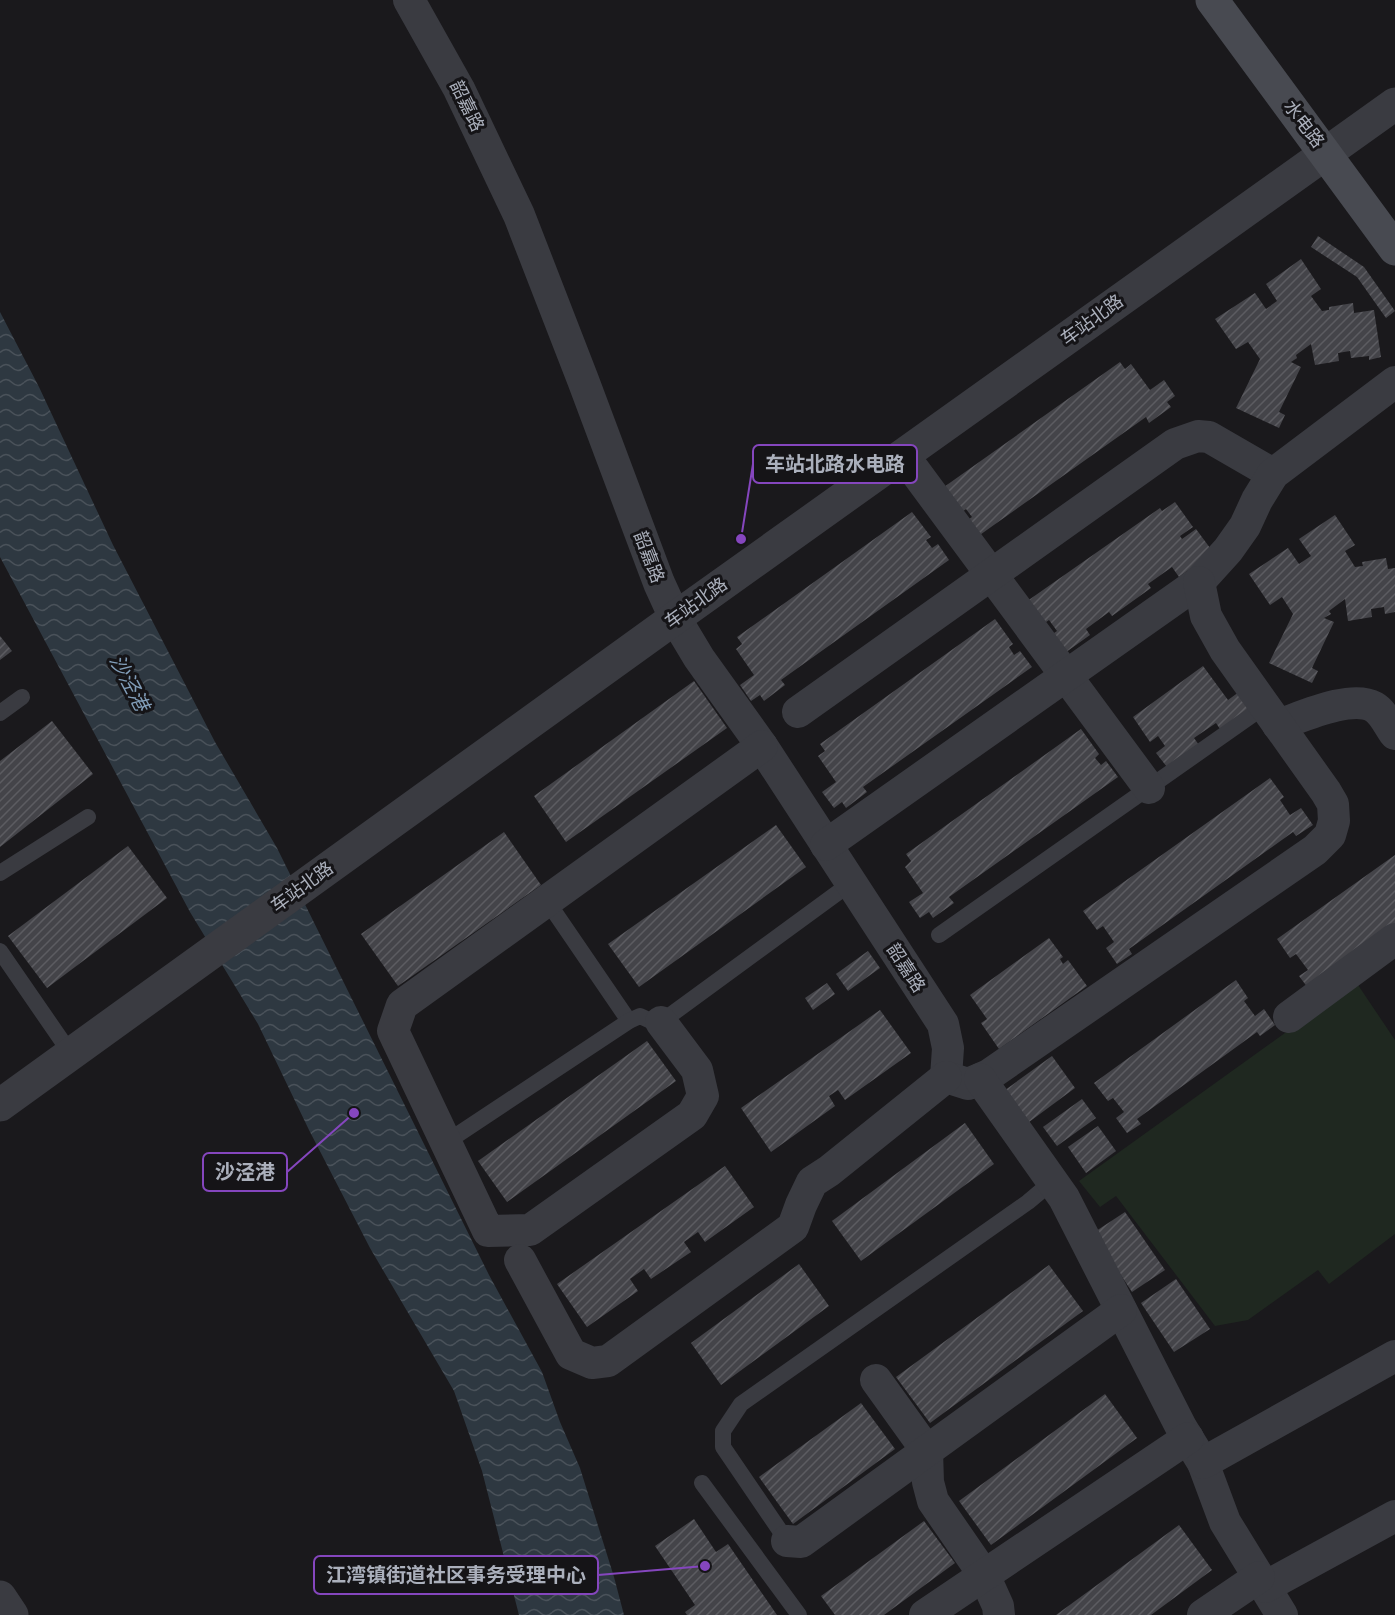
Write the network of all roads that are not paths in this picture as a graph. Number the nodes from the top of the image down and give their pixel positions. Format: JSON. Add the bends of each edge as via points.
{"nodes":[{"id":1,"x":409,"y":0,"type":"edge"},
{"id":2,"x":1212,"y":0,"type":"edge"},
{"id":3,"x":1395,"y":104,"type":"edge"},
{"id":4,"x":1325,"y":153,"type":"junction"},
{"id":5,"x":1395,"y":249,"type":"edge"},
{"id":6,"x":1395,"y":382,"type":"edge"},
{"id":7,"x":903,"y":455,"type":"junction"},
{"id":8,"x":1273,"y":474,"type":"junction"},
{"id":9,"x":991,"y":574,"type":"junction"},
{"id":10,"x":1199,"y":582,"type":"junction"},
{"id":11,"x":675,"y":618,"type":"junction"},
{"id":12,"x":1066,"y":676,"type":"junction"},
{"id":13,"x":22,"y":697,"type":"dead end"},
{"id":14,"x":798,"y":712,"type":"dead end"},
{"id":15,"x":0,"y":713,"type":"edge"},
{"id":16,"x":1272,"y":716,"type":"junction"},
{"id":17,"x":1395,"y":734,"type":"edge"},
{"id":18,"x":762,"y":746,"type":"junction"},
{"id":19,"x":1149,"y":788,"type":"junction"},
{"id":20,"x":88,"y":818,"type":"dead end"},
{"id":21,"x":826,"y":845,"type":"junction"},
{"id":22,"x":0,"y":873,"type":"edge"},
{"id":23,"x":851,"y":884,"type":"junction"},
{"id":24,"x":547,"y":901,"type":"junction"},
{"id":25,"x":939,"y":935,"type":"dead end"},
{"id":26,"x":1395,"y":939,"type":"edge"},
{"id":27,"x":0,"y":951,"type":"edge"},
{"id":28,"x":1289,"y":1017,"type":"dead end"},
{"id":29,"x":629,"y":1021,"type":"junction"},
{"id":30,"x":661,"y":1022,"type":"junction"},
{"id":31,"x":71,"y":1054,"type":"junction"},
{"id":32,"x":946,"y":1077,"type":"junction"},
{"id":33,"x":980,"y":1079,"type":"junction"},
{"id":34,"x":0,"y":1105,"type":"edge"},
{"id":35,"x":445,"y":1143,"type":"junction"},
{"id":36,"x":1053,"y":1181,"type":"junction"},
{"id":37,"x":520,"y":1260,"type":"dead end"},
{"id":38,"x":1121,"y":1310,"type":"junction"},
{"id":39,"x":1393,"y":1356,"type":"edge"},
{"id":40,"x":876,"y":1380,"type":"dead end"},
{"id":41,"x":927,"y":1451,"type":"junction"},
{"id":42,"x":1195,"y":1451,"type":"junction"},
{"id":43,"x":702,"y":1484,"type":"dead end"},
{"id":44,"x":1395,"y":1516,"type":"edge"},
{"id":45,"x":787,"y":1541,"type":"joint"},
{"id":46,"x":984,"y":1575,"type":"junction"},
{"id":47,"x":1262,"y":1582,"type":"junction"},
{"id":48,"x":799,"y":1615,"type":"edge"},
{"id":49,"x":925,"y":1615,"type":"edge"},
{"id":50,"x":999,"y":1615,"type":"edge"},
{"id":51,"x":1203,"y":1615,"type":"edge"},
{"id":52,"x":1282,"y":1615,"type":"edge"}],
"edges":[{"from":1,"to":11,"type":"street","name":"韶嘉路","via":[[459,89],[519,215]]},
{"from":2,"to":4,"type":"main road","name":"水电路"},
{"from":3,"to":4,"type":"street","name":"车站北路"},
{"from":4,"to":5,"type":"main road","name":"水电路"},
{"from":4,"to":7,"type":"street","name":"车站北路"},
{"from":6,"to":8,"type":"street"},
{"from":7,"to":9,"type":"street"},
{"from":7,"to":11,"type":"street","name":"车站北路"},
{"from":8,"to":9,"type":"street","via":[[1209,438],[1198,436],[1175,444]]},
{"from":8,"to":10,"type":"street","via":[[1245,526]]},
{"from":9,"to":12,"type":"street"},
{"from":9,"to":14,"type":"street"},
{"from":10,"to":12,"type":"street"},
{"from":10,"to":16,"type":"street","via":[[1206,616]]},
{"from":11,"to":18,"type":"street","name":"韶嘉路"},
{"from":11,"to":31,"type":"street","name":"车站北路"},
{"from":12,"to":19,"type":"street"},
{"from":12,"to":21,"type":"street"},
{"from":13,"to":15,"type":"lane"},
{"from":16,"to":17,"type":"street","via":[[1343,703],[1365,704],[1376,708]]},
{"from":16,"to":19,"type":"lane"},
{"from":16,"to":33,"type":"street","via":[[1333,804],[1330,835],[1315,850]]},
{"from":18,"to":21,"type":"street","name":"韶嘉路"},
{"from":18,"to":24,"type":"street"},
{"from":19,"to":25,"type":"lane"},
{"from":20,"to":22,"type":"lane"},
{"from":21,"to":23,"type":"street","name":"韶嘉路"},
{"from":23,"to":30,"type":"lane"},
{"from":23,"to":32,"type":"street","name":"韶嘉路","via":[[943,1024],[948,1048]]},
{"from":24,"to":29,"type":"lane"},
{"from":24,"to":35,"type":"street","via":[[402,1005],[393,1031]]},
{"from":26,"to":28,"type":"street"},
{"from":27,"to":31,"type":"lane"},
{"from":29,"to":30,"type":"lane","via":[[640,1016]]},
{"from":29,"to":35,"type":"lane"},
{"from":30,"to":35,"type":"street","via":[[696,1070],[703,1096],[692,1115],[530,1230],[488,1231]]},
{"from":31,"to":34,"type":"street","name":"车站北路"},
{"from":32,"to":33,"type":"street","via":[[968,1084]]},
{"from":32,"to":37,"type":"street","via":[[812,1182],[793,1227],[609,1361],[592,1363],[571,1354]]},
{"from":33,"to":36,"type":"street"},
{"from":36,"to":38,"type":"street"},
{"from":36,"to":45,"type":"lane","via":[[741,1404],[723,1431],[723,1447]]},
{"from":38,"to":41,"type":"street"},
{"from":38,"to":42,"type":"street"},
{"from":39,"to":42,"type":"street"},
{"from":40,"to":41,"type":"street"},
{"from":41,"to":45,"type":"street","via":[[801,1542]]},
{"from":41,"to":46,"type":"street","via":[[933,1501]]},
{"from":42,"to":46,"type":"street"},
{"from":42,"to":47,"type":"street","via":[[1225,1522]]},
{"from":43,"to":48,"type":"lane"},
{"from":44,"to":47,"type":"street"},
{"from":46,"to":49,"type":"street"},
{"from":46,"to":50,"type":"street"},
{"from":47,"to":51,"type":"street"},
{"from":47,"to":52,"type":"street"}]}
